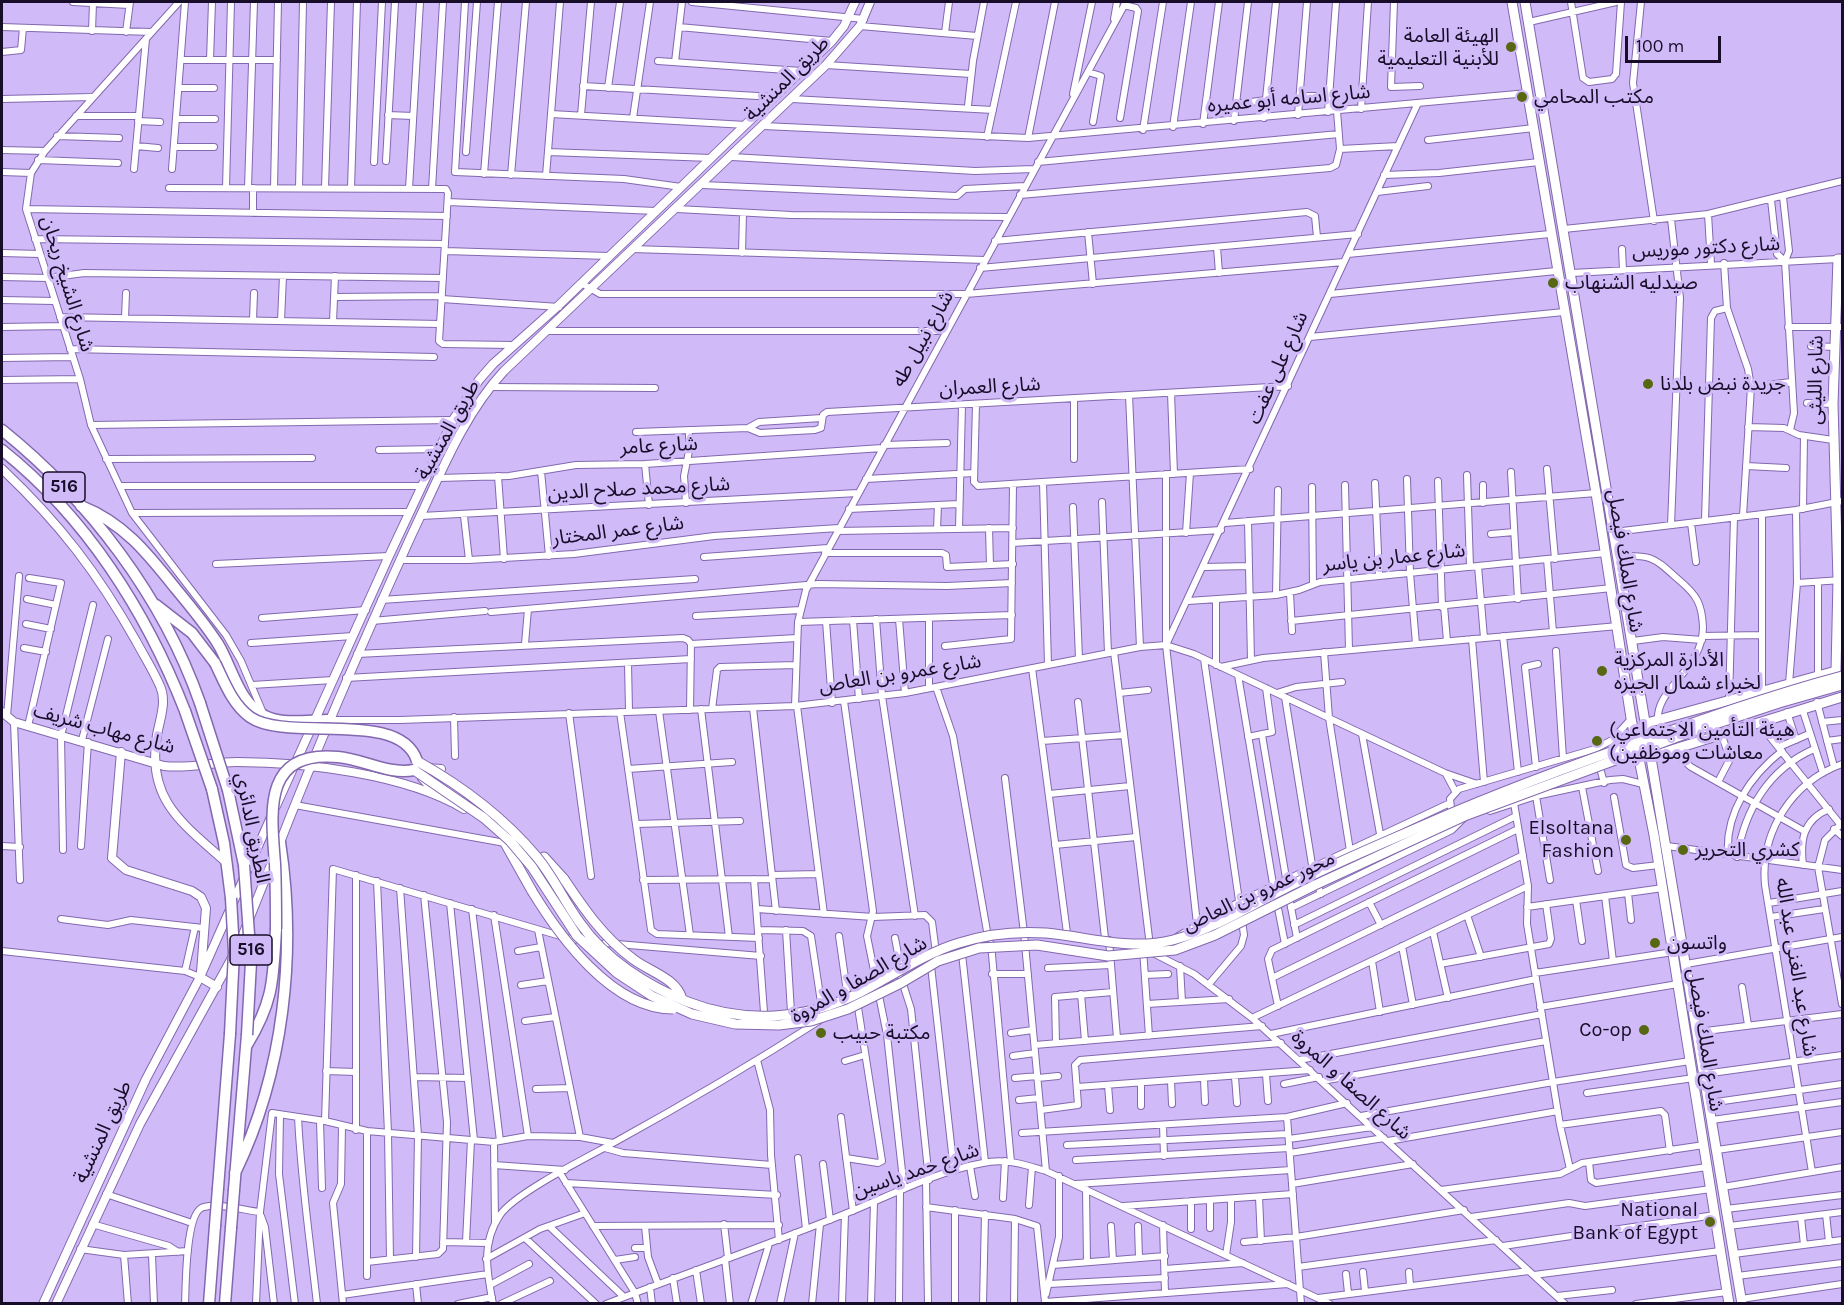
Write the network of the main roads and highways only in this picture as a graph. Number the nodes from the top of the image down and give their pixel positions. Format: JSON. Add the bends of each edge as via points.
{"nodes":[{"id":1,"x":1512,"y":2,"type":"edge"},
{"id":2,"x":1525,"y":2,"type":"edge"},
{"id":3,"x":1559,"y":195,"type":"junction"},
{"id":4,"x":1545,"y":198,"type":"junction"},
{"id":5,"x":1561,"y":206,"type":"junction"},
{"id":6,"x":1547,"y":209,"type":"junction"},
{"id":7,"x":1840,"y":259,"type":"edge"},
{"id":8,"x":1839,"y":327,"type":"edge"},
{"id":9,"x":1837,"y":347,"type":"edge"},
{"id":10,"x":1838,"y":384,"type":"edge"},
{"id":11,"x":2,"y":430,"type":"edge"},
{"id":12,"x":2,"y":450,"type":"edge"},
{"id":13,"x":1839,"y":502,"type":"edge"},
{"id":14,"x":81,"y":506,"type":"junction"},
{"id":15,"x":1840,"y":580,"type":"edge"},
{"id":16,"x":152,"y":603,"type":"junction"},
{"id":17,"x":1840,"y":672,"type":"edge"},
{"id":18,"x":1842,"y":686,"type":"edge"},
{"id":19,"x":1841,"y":700,"type":"edge"},
{"id":20,"x":1683,"y":715,"type":"junction"},
{"id":21,"x":328,"y":720,"type":"road end"},
{"id":22,"x":1647,"y":723,"type":"junction"},
{"id":23,"x":1694,"y":741,"type":"junction"},
{"id":24,"x":1652,"y":756,"type":"junction"},
{"id":25,"x":416,"y":766,"type":"junction"},
{"id":26,"x":1665,"y":833,"type":"junction"},
{"id":27,"x":1654,"y":835,"type":"junction"},
{"id":28,"x":280,"y":842,"type":"road end"},
{"id":29,"x":505,"y":843,"type":"road end"},
{"id":30,"x":1667,"y":846,"type":"junction"},
{"id":31,"x":1657,"y":849,"type":"junction"},
{"id":32,"x":543,"y":857,"type":"dead end"},
{"id":33,"x":680,"y":1004,"type":"junction"},
{"id":34,"x":246,"y":1047,"type":"junction"},
{"id":35,"x":235,"y":1173,"type":"junction"},
{"id":36,"x":1742,"y":1301,"type":"edge"},
{"id":37,"x":209,"y":1304,"type":"edge"},
{"id":38,"x":225,"y":1304,"type":"edge"},
{"id":39,"x":1729,"y":1304,"type":"edge"}],
"edges":[{"from":1,"to":4,"type":"main road","name":"شارع الملك فيصل"},
{"from":2,"to":3,"type":"main road","name":"شارع الملك فيصل"},
{"from":3,"to":4,"type":"main road"},
{"from":3,"to":5,"type":"main road","name":"شارع الملك فيصل"},
{"from":4,"to":6,"type":"main road","name":"شارع الملك فيصل"},
{"from":5,"to":6,"type":"main road"},
{"from":5,"to":22,"type":"main road","name":"شارع الملك فيصل"},
{"from":6,"to":27,"type":"main road","name":"شارع الملك فيصل"},
{"from":7,"to":8,"type":"main road","name":"شارع الليثى"},
{"from":8,"to":9,"type":"main road","name":"شارع الليثى"},
{"from":9,"to":10,"type":"main road","name":"شارع الليثى"},
{"from":10,"to":13,"type":"main road","name":"شارع الليثى","via":[[1833,405],[1833,440]]},
{"from":11,"to":14,"type":"highway","name":"الطريق الدائري","number":"516","via":[[45,466]]},
{"from":12,"to":37,"type":"highway","name":"الطريق الدائري","number":"516","bridge":true,"via":[[51,498],[111,567],[154,640],[185,711],[212,789],[227,863],[234,961]]},
{"from":13,"to":15,"type":"main road","name":"شارع الليثى"},
{"from":14,"to":16,"type":"highway","name":"الطريق الدائري","number":"516","via":[[119,552]]},
{"from":14,"to":21,"type":"highway","via":[[116,524],[139,544],[208,630],[247,701],[265,716]]},
{"from":15,"to":17,"type":"main road","name":"شارع الليثى"},
{"from":16,"to":25,"type":"highway","bridge":true,"via":[[192,633],[235,702],[256,720],[276,727],[342,728],[392,737],[409,745]]},
{"from":16,"to":34,"type":"highway","name":"الطريق الدائري","number":"516","bridge":true,"via":[[185,662],[200,703],[228,790],[244,865],[251,946]]},
{"from":17,"to":20,"type":"main road"},
{"from":17,"to":33,"type":"main road","name":"محور عمرو بن العاص","bridge":true,"via":[[1494,795],[1310,876],[1211,927],[1176,939],[1136,945],[1047,933],[1006,932],[960,942],[920,958],[846,998],[787,1015],[735,1014]]},
{"from":18,"to":33,"type":"main road","name":"محور عمرو بن العاص","bridge":true,"via":[[1688,733],[1467,815],[1215,935],[1175,950],[1108,956],[1037,945],[979,948],[938,961],[848,1009],[791,1024],[735,1024]]},
{"from":19,"to":23,"type":"main road","via":[[1817,702]]},
{"from":20,"to":22,"type":"main road"},
{"from":20,"to":23,"type":"main road","via":[[1677,724],[1679,735]]},
{"from":22,"to":24,"type":"main road","name":"شارع الملك فيصل"},
{"from":23,"to":24,"type":"main road"},
{"from":24,"to":26,"type":"main road","name":"شارع الملك فيصل"},
{"from":25,"to":33,"type":"main road","name":"محور عمرو بن العاص","bridge":true,"via":[[457,788],[515,834],[546,869],[587,933],[608,955]]},
{"from":25,"to":34,"type":"highway","bridge":true,"via":[[394,771],[359,760],[317,756],[300,761],[276,786],[270,809],[276,929],[271,996]]},
{"from":26,"to":27,"type":"main road","via":[[1660,837]]},
{"from":26,"to":30,"type":"main road","name":"شارع الملك فيصل"},
{"from":27,"to":31,"type":"main road","name":"شارع الملك فيصل"},
{"from":28,"to":35,"type":"highway","via":[[286,916],[278,1049],[259,1118]]},
{"from":29,"to":33,"type":"main road","bridge":true,"via":[[564,938],[603,979],[641,1002],[662,1009]]},
{"from":30,"to":31,"type":"main road"},
{"from":30,"to":36,"type":"main road","name":"شارع الملك فيصل"},
{"from":31,"to":39,"type":"main road","name":"شارع الملك فيصل"},
{"from":32,"to":33,"type":"main road","bridge":true,"via":[[605,935],[640,964],[672,982]]},
{"from":34,"to":35,"type":"highway","name":"الطريق الدائري","number":"516"},
{"from":35,"to":38,"type":"highway","name":"الطريق الدائري","number":"516","bridge":true}]}
